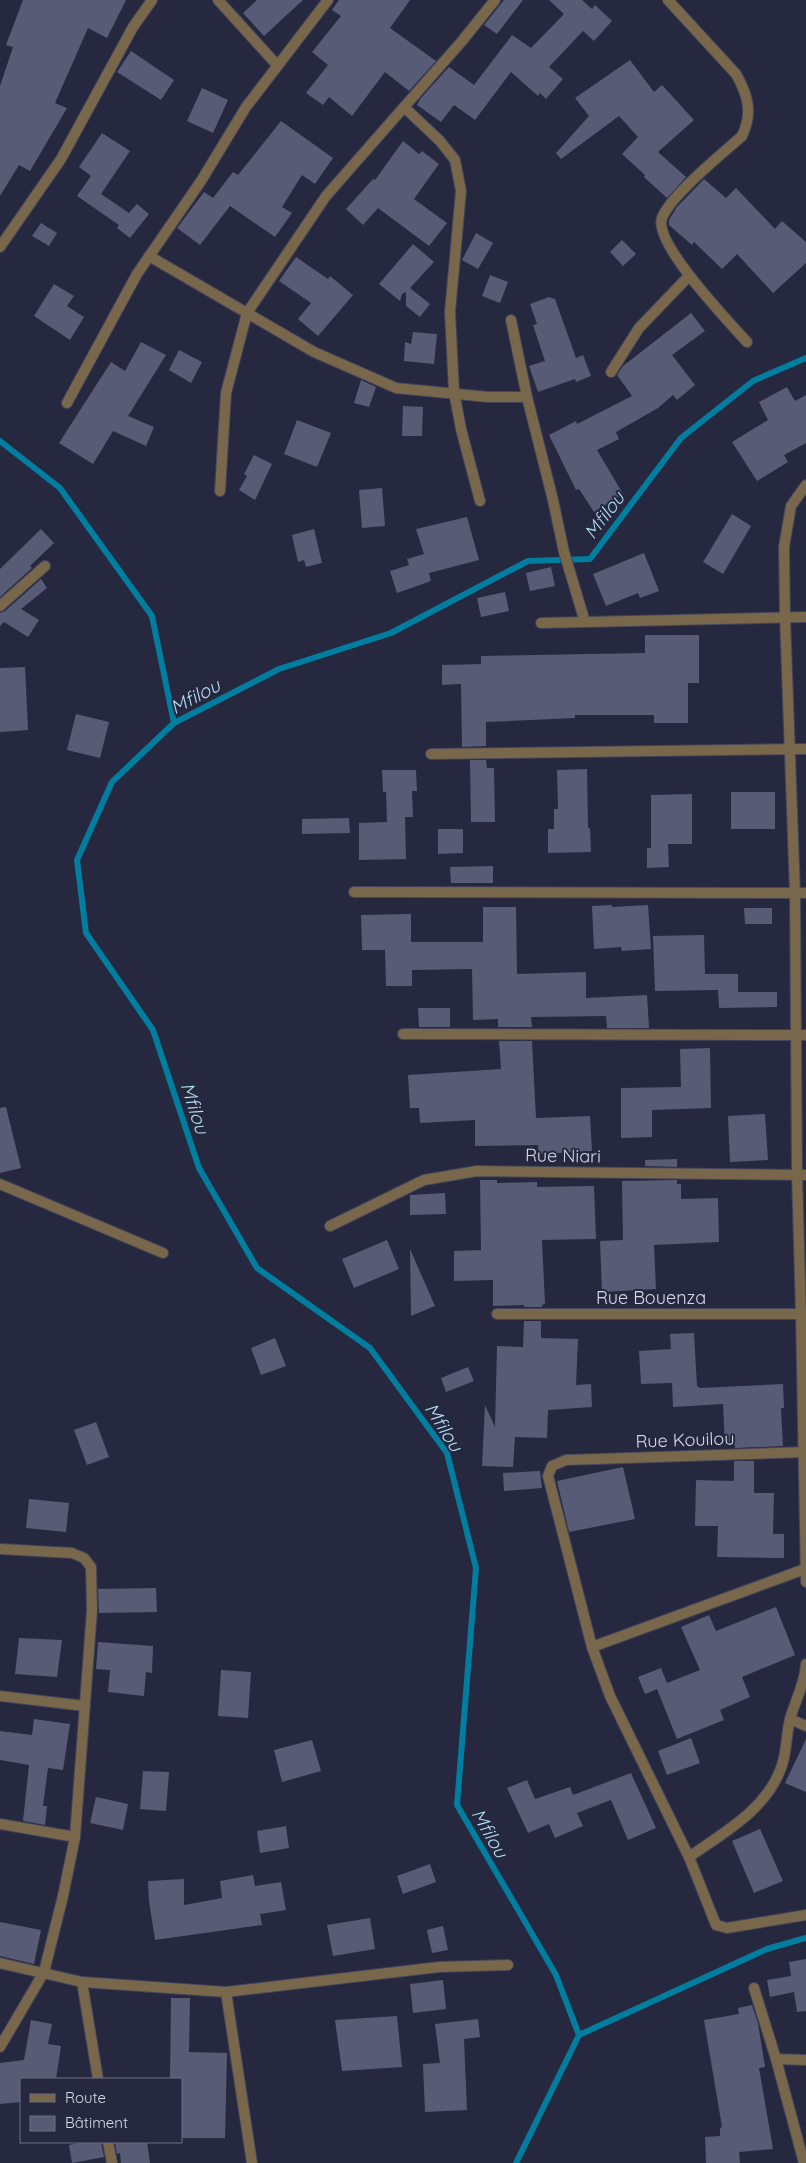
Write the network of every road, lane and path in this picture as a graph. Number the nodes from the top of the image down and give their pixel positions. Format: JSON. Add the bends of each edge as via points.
{"nodes":[{"id":1,"x":152,"y":0,"type":"edge"},
{"id":2,"x":218,"y":0,"type":"edge"},
{"id":3,"x":328,"y":0,"type":"edge"},
{"id":4,"x":495,"y":0,"type":"edge"},
{"id":5,"x":668,"y":0,"type":"edge"},
{"id":6,"x":277,"y":65,"type":"junction"},
{"id":7,"x":404,"y":107,"type":"junction"},
{"id":8,"x":0,"y":247,"type":"edge"},
{"id":9,"x":149,"y":256,"type":"junction"},
{"id":10,"x":689,"y":276,"type":"junction"},
{"id":11,"x":247,"y":313,"type":"junction"},
{"id":12,"x":511,"y":320,"type":"dead end"},
{"id":13,"x":746,"y":342,"type":"dead end"},
{"id":14,"x":611,"y":372,"type":"dead end"},
{"id":15,"x":454,"y":392,"type":"junction"},
{"id":16,"x":527,"y":397,"type":"junction"},
{"id":17,"x":68,"y":403,"type":"dead end"},
{"id":18,"x":806,"y":485,"type":"edge"},
{"id":19,"x":220,"y":491,"type":"dead end"},
{"id":20,"x":480,"y":501,"type":"dead end"},
{"id":21,"x":45,"y":566,"type":"dead end"},
{"id":22,"x":0,"y":606,"type":"edge"},
{"id":23,"x":784,"y":617,"type":"junction"},
{"id":24,"x":806,"y":617,"type":"edge"},
{"id":25,"x":585,"y":622,"type":"junction"},
{"id":26,"x":541,"y":623,"type":"dead end"},
{"id":27,"x":790,"y":749,"type":"junction"},
{"id":28,"x":806,"y":749,"type":"edge"},
{"id":29,"x":431,"y":754,"type":"dead end"},
{"id":30,"x":354,"y":892,"type":"dead end"},
{"id":31,"x":794,"y":893,"type":"junction"},
{"id":32,"x":806,"y":893,"type":"edge"},
{"id":33,"x":403,"y":1034,"type":"dead end"},
{"id":34,"x":801,"y":1035,"type":"edge"},
{"id":35,"x":801,"y":1175,"type":"edge"},
{"id":36,"x":0,"y":1184,"type":"edge"},
{"id":37,"x":330,"y":1226,"type":"dead end"},
{"id":38,"x":162,"y":1253,"type":"dead end"},
{"id":39,"x":497,"y":1314,"type":"dead end"},
{"id":40,"x":804,"y":1314,"type":"edge"},
{"id":41,"x":805,"y":1452,"type":"edge"},
{"id":42,"x":0,"y":1549,"type":"edge"},
{"id":43,"x":806,"y":1569,"type":"edge"},
{"id":44,"x":806,"y":1582,"type":"edge"},
{"id":45,"x":592,"y":1647,"type":"junction"},
{"id":46,"x":806,"y":1664,"type":"edge"},
{"id":47,"x":0,"y":1696,"type":"edge"},
{"id":48,"x":85,"y":1706,"type":"junction"},
{"id":49,"x":790,"y":1719,"type":"junction"},
{"id":50,"x":806,"y":1726,"type":"edge"},
{"id":51,"x":0,"y":1824,"type":"edge"},
{"id":52,"x":75,"y":1837,"type":"junction"},
{"id":53,"x":689,"y":1857,"type":"junction"},
{"id":54,"x":806,"y":1915,"type":"edge"},
{"id":55,"x":0,"y":1963,"type":"edge"},
{"id":56,"x":508,"y":1965,"type":"dead end"},
{"id":57,"x":44,"y":1972,"type":"junction"},
{"id":58,"x":82,"y":1982,"type":"junction"},
{"id":59,"x":754,"y":1988,"type":"dead end"},
{"id":60,"x":226,"y":1992,"type":"junction"},
{"id":61,"x":0,"y":2048,"type":"edge"},
{"id":62,"x":776,"y":2059,"type":"junction"},
{"id":63,"x":806,"y":2060,"type":"edge"},
{"id":64,"x":98,"y":2078,"type":"edge"},
{"id":65,"x":108,"y":2143,"type":"edge"},
{"id":66,"x":112,"y":2163,"type":"edge"},
{"id":67,"x":252,"y":2163,"type":"edge"},
{"id":68,"x":804,"y":2163,"type":"edge"}],
"edges":[{"from":1,"to":8,"type":"street","via":[[133,28],[61,159]]},
{"from":2,"to":6,"type":"street"},
{"from":3,"to":6,"type":"street"},
{"from":4,"to":7,"type":"street"},
{"from":5,"to":10,"type":"street","via":[[736,74],[749,105],[748,124],[742,136],[673,200],[662,219],[667,242]]},
{"from":6,"to":9,"type":"street"},
{"from":7,"to":11,"type":"street","via":[[326,196]]},
{"from":7,"to":15,"type":"street","via":[[455,160],[462,191],[450,312]]},
{"from":9,"to":11,"type":"street"},
{"from":9,"to":17,"type":"street","via":[[136,274]]},
{"from":10,"to":13,"type":"street"},
{"from":10,"to":14,"type":"street","via":[[639,328]]},
{"from":11,"to":15,"type":"street","via":[[314,352],[396,388]]},
{"from":11,"to":19,"type":"street","via":[[226,393]]},
{"from":12,"to":16,"type":"street"},
{"from":15,"to":16,"type":"street","via":[[488,397]]},
{"from":15,"to":20,"type":"street"},
{"from":16,"to":25,"type":"street","via":[[564,552]]},
{"from":18,"to":23,"type":"street","via":[[791,506],[784,546]]},
{"from":21,"to":22,"type":"street"},
{"from":23,"to":24,"type":"street"},
{"from":23,"to":25,"type":"street"},
{"from":23,"to":27,"type":"street"},
{"from":25,"to":26,"type":"street"},
{"from":27,"to":28,"type":"street"},
{"from":27,"to":29,"type":"street"},
{"from":27,"to":31,"type":"street"},
{"from":30,"to":31,"type":"street"},
{"from":31,"to":32,"type":"street"},
{"from":31,"to":34,"type":"street"},
{"from":33,"to":34,"type":"street"},
{"from":34,"to":35,"type":"street"},
{"from":35,"to":37,"type":"street","name":"Rue Niari","via":[[477,1172],[424,1180]]},
{"from":35,"to":40,"type":"street"},
{"from":36,"to":38,"type":"street"},
{"from":39,"to":40,"type":"street","name":"Rue Bouenza"},
{"from":40,"to":41,"type":"street"},
{"from":41,"to":43,"type":"street"},
{"from":41,"to":45,"type":"street","name":"Rue Kouilou","via":[[566,1460],[552,1466],[548,1476]]},
{"from":42,"to":48,"type":"street","via":[[72,1553],[84,1558],[91,1567],[92,1610]]},
{"from":43,"to":44,"type":"street"},
{"from":43,"to":45,"type":"street"},
{"from":45,"to":53,"type":"street","via":[[610,1696]]},
{"from":46,"to":49,"type":"street"},
{"from":47,"to":48,"type":"street"},
{"from":48,"to":52,"type":"street"},
{"from":49,"to":50,"type":"street"},
{"from":49,"to":53,"type":"street","via":[[781,1769],[766,1796],[746,1817]]},
{"from":51,"to":52,"type":"street"},
{"from":52,"to":57,"type":"street"},
{"from":53,"to":54,"type":"street","via":[[716,1925],[727,1928]]},
{"from":55,"to":57,"type":"street"},
{"from":56,"to":60,"type":"street","via":[[439,1967]]},
{"from":57,"to":58,"type":"street"},
{"from":57,"to":61,"type":"street"},
{"from":58,"to":60,"type":"street"},
{"from":58,"to":64,"type":"street"},
{"from":59,"to":62,"type":"street"},
{"from":60,"to":67,"type":"street"},
{"from":62,"to":63,"type":"street"},
{"from":62,"to":68,"type":"street"},
{"from":65,"to":66,"type":"street"}]}
